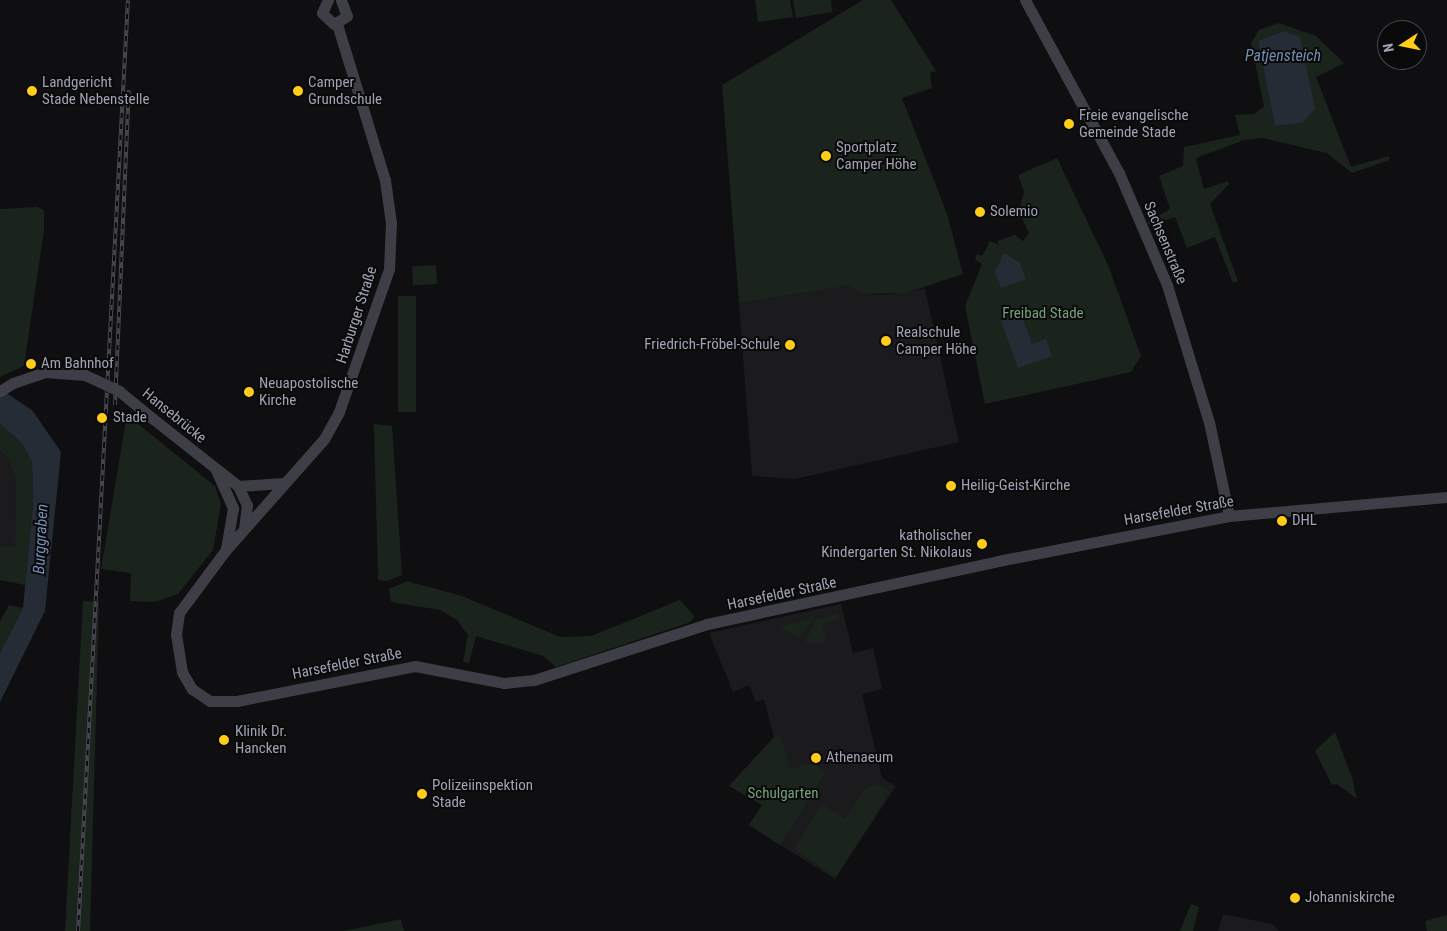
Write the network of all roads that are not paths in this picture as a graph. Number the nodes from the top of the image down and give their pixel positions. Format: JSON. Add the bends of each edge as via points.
{"nodes":[{"id":1,"x":328,"y":0,"type":"edge"},
{"id":2,"x":341,"y":0,"type":"edge"},
{"id":3,"x":1025,"y":0,"type":"edge"},
{"id":4,"x":337,"y":24,"type":"junction"},
{"id":5,"x":0,"y":391,"type":"edge"},
{"id":6,"x":216,"y":468,"type":"junction"},
{"id":7,"x":238,"y":486,"type":"junction"},
{"id":8,"x":280,"y":487,"type":"junction"},
{"id":9,"x":1447,"y":497,"type":"edge"},
{"id":10,"x":233,"y":508,"type":"junction"},
{"id":11,"x":251,"y":511,"type":"junction"},
{"id":12,"x":1230,"y":516,"type":"junction"},
{"id":13,"x":225,"y":551,"type":"junction"},
{"id":14,"x":176,"y":634,"type":"joint"}],
"edges":[{"from":1,"to":4,"type":"main road","via":[[322,16]]},
{"from":2,"to":4,"type":"main road","via":[[348,12]]},
{"from":3,"to":12,"type":"main road","name":"Sachsenstraße","via":[[1119,173],[1167,285],[1209,422]]},
{"from":4,"to":8,"type":"main road","name":"Harburger Straße","via":[[385,180],[391,253],[385,287],[339,412],[324,439]]},
{"from":5,"to":6,"type":"main road","name":"Hansebrücke","bridge":true,"via":[[38,373],[78,373],[110,386]]},
{"from":6,"to":7,"type":"main road","name":"Hansebrücke"},
{"from":6,"to":10,"type":"main road","name":"Hansebrücke"},
{"from":7,"to":8,"type":"main road"},
{"from":7,"to":11,"type":"main road","name":"Hansebrücke"},
{"from":8,"to":11,"type":"main road","name":"Harburger Straße"},
{"from":9,"to":12,"type":"main road","name":"Harsefelder Straße"},
{"from":10,"to":11,"type":"main road","name":"Harburger Straße"},
{"from":10,"to":13,"type":"main road","name":"Harburger Straße"},
{"from":11,"to":13,"type":"main road","name":"Harburger Straße","via":[[244,531]]},
{"from":12,"to":14,"type":"main road","name":"Harsefelder Straße","via":[[707,624],[534,680],[504,683],[415,666],[237,701],[210,701],[192,690],[182,672]]},
{"from":13,"to":14,"type":"main road","name":"Harburger Straße","via":[[186,599]]}]}
